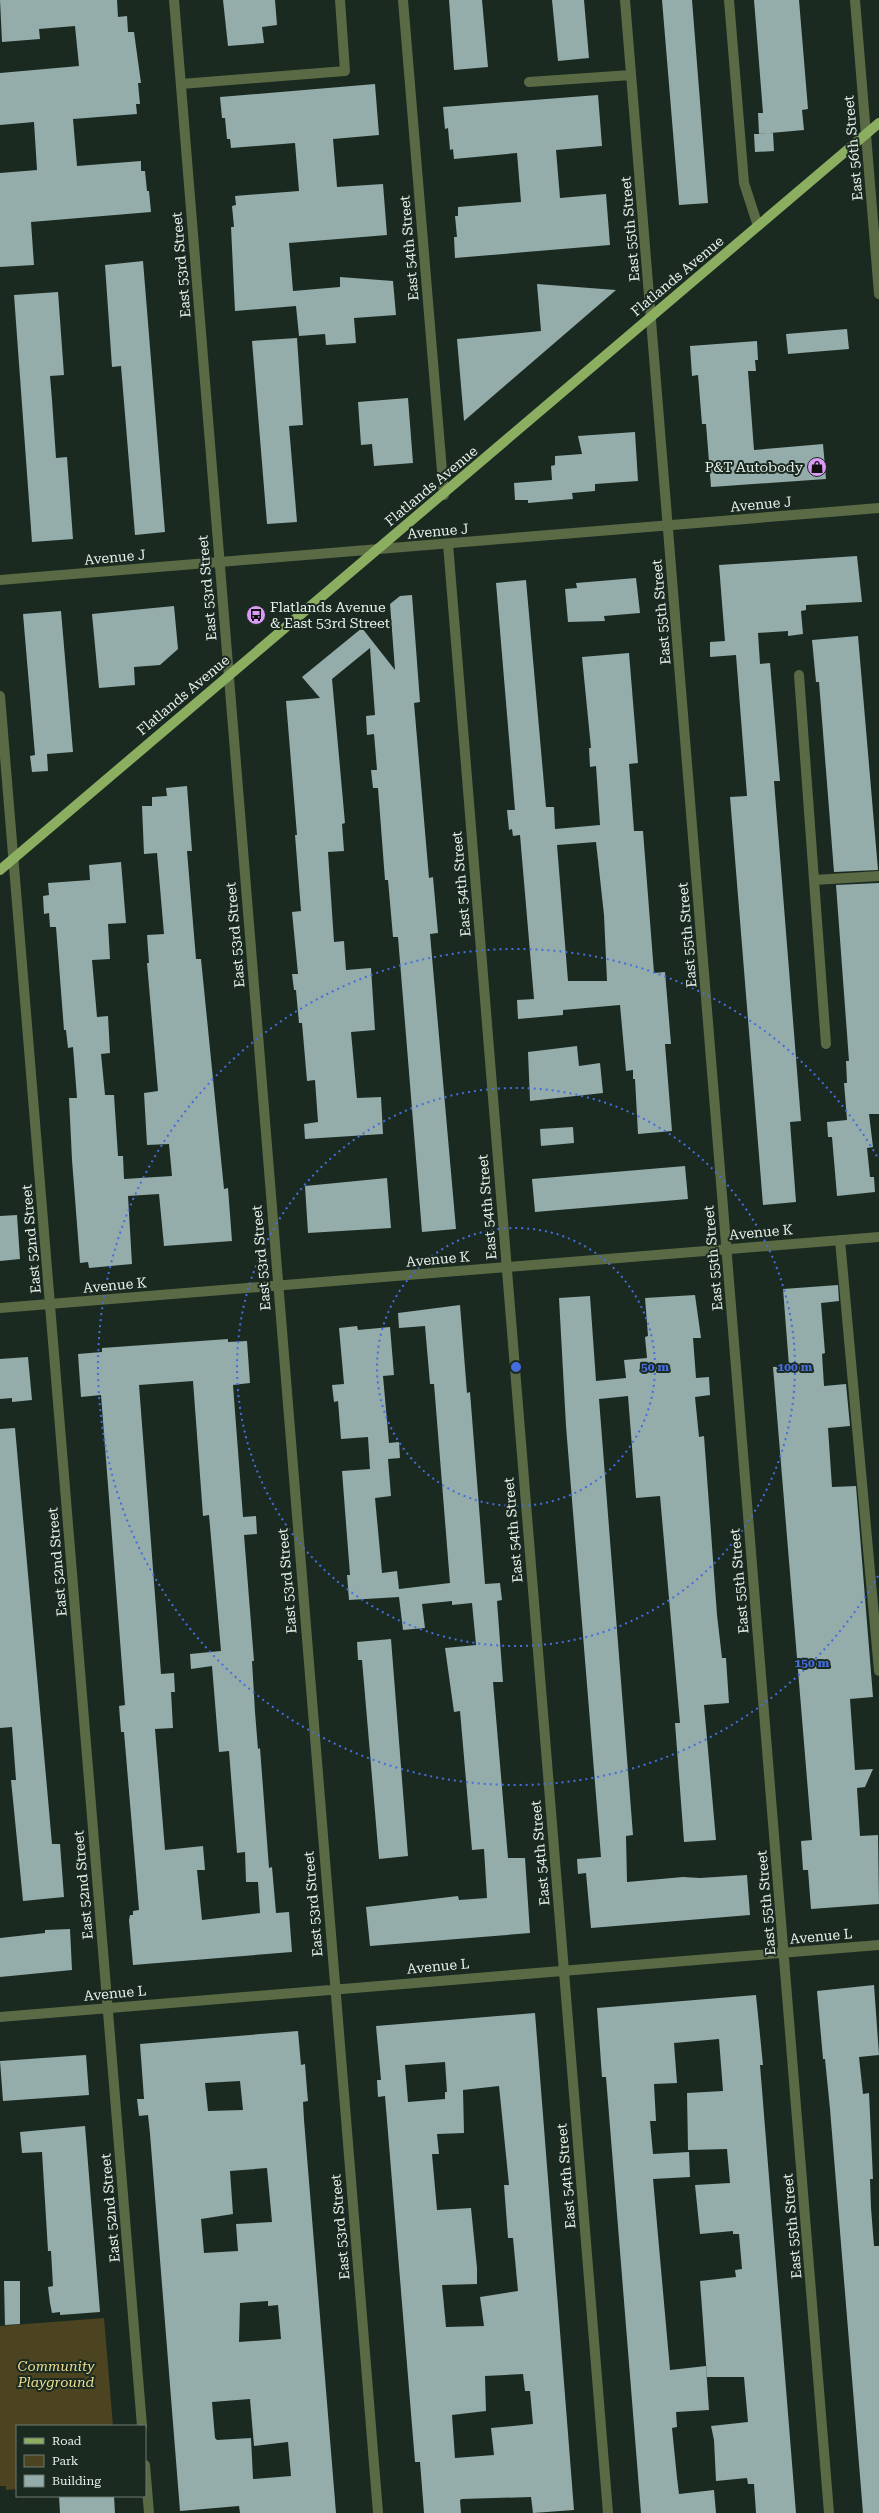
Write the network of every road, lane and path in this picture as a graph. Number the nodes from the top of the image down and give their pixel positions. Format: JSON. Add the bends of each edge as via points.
{"nodes":[{"id":1,"x":174,"y":0,"type":"edge"},
{"id":2,"x":340,"y":0,"type":"edge"},
{"id":3,"x":403,"y":0,"type":"edge"},
{"id":4,"x":625,"y":0,"type":"edge"},
{"id":5,"x":729,"y":0,"type":"edge"},
{"id":6,"x":855,"y":0,"type":"edge"},
{"id":7,"x":631,"y":75,"type":"junction"},
{"id":8,"x":529,"y":82,"type":"dead end"},
{"id":9,"x":181,"y":84,"type":"junction"},
{"id":10,"x":879,"y":123,"type":"edge"},
{"id":11,"x":866,"y":134,"type":"junction"},
{"id":12,"x":758,"y":226,"type":"junction"},
{"id":13,"x":879,"y":294,"type":"edge"},
{"id":14,"x":651,"y":316,"type":"junction"},
{"id":15,"x":444,"y":495,"type":"junction"},
{"id":16,"x":879,"y":508,"type":"edge"},
{"id":17,"x":668,"y":526,"type":"junction"},
{"id":18,"x":448,"y":544,"type":"junction"},
{"id":19,"x":374,"y":551,"type":"junction"},
{"id":20,"x":219,"y":562,"type":"junction"},
{"id":21,"x":0,"y":580,"type":"edge"},
{"id":22,"x":228,"y":675,"type":"junction"},
{"id":23,"x":799,"y":676,"type":"dead end"},
{"id":24,"x":0,"y":696,"type":"edge"},
{"id":25,"x":14,"y":858,"type":"junction"},
{"id":26,"x":0,"y":870,"type":"edge"},
{"id":27,"x":879,"y":876,"type":"edge"},
{"id":28,"x":814,"y":880,"type":"junction"},
{"id":29,"x":826,"y":1044,"type":"dead end"},
{"id":30,"x":879,"y":1237,"type":"edge"},
{"id":31,"x":840,"y":1240,"type":"junction"},
{"id":32,"x":726,"y":1249,"type":"junction"},
{"id":33,"x":506,"y":1267,"type":"junction"},
{"id":34,"x":277,"y":1286,"type":"junction"},
{"id":35,"x":50,"y":1304,"type":"junction"},
{"id":36,"x":0,"y":1308,"type":"edge"},
{"id":37,"x":879,"y":1671,"type":"edge"},
{"id":38,"x":879,"y":1945,"type":"edge"},
{"id":39,"x":784,"y":1953,"type":"junction"},
{"id":40,"x":564,"y":1970,"type":"junction"},
{"id":41,"x":334,"y":1988,"type":"junction"},
{"id":42,"x":107,"y":2008,"type":"junction"},
{"id":43,"x":0,"y":2016,"type":"edge"},
{"id":44,"x":142,"y":2425,"type":"edge"},
{"id":45,"x":146,"y":2477,"type":"edge"},
{"id":46,"x":149,"y":2513,"type":"edge"},
{"id":47,"x":378,"y":2513,"type":"edge"},
{"id":48,"x":608,"y":2513,"type":"edge"},
{"id":49,"x":829,"y":2513,"type":"edge"}],
"edges":[{"from":1,"to":9,"type":"street","name":"East 53rd Street"},
{"from":2,"to":9,"type":"street","via":[[346,71]]},
{"from":3,"to":15,"type":"street","name":"East 54th Street"},
{"from":4,"to":7,"type":"street","name":"East 55th Street"},
{"from":5,"to":12,"type":"street","via":[[744,183]]},
{"from":6,"to":11,"type":"street","name":"East 56th Street"},
{"from":7,"to":8,"type":"street"},
{"from":7,"to":14,"type":"street","name":"East 55th Street"},
{"from":9,"to":20,"type":"street","name":"East 53rd Street"},
{"from":10,"to":11,"type":"main road","name":"Flatlands Avenue"},
{"from":11,"to":12,"type":"main road","name":"Flatlands Avenue"},
{"from":11,"to":13,"type":"street","name":"East 56th Street"},
{"from":12,"to":14,"type":"main road","name":"Flatlands Avenue"},
{"from":14,"to":15,"type":"main road","name":"Flatlands Avenue"},
{"from":14,"to":17,"type":"street","name":"East 55th Street"},
{"from":15,"to":19,"type":"main road","name":"Flatlands Avenue"},
{"from":16,"to":17,"type":"street","name":"Avenue J"},
{"from":17,"to":18,"type":"street","name":"Avenue J"},
{"from":17,"to":32,"type":"street","name":"East 55th Street"},
{"from":18,"to":19,"type":"street","name":"Avenue J"},
{"from":18,"to":33,"type":"street","name":"East 54th Street"},
{"from":19,"to":20,"type":"street","name":"Avenue J"},
{"from":19,"to":22,"type":"main road","name":"Flatlands Avenue"},
{"from":20,"to":21,"type":"street","name":"Avenue J"},
{"from":20,"to":22,"type":"street","name":"East 53rd Street"},
{"from":22,"to":25,"type":"main road","name":"Flatlands Avenue"},
{"from":22,"to":34,"type":"street","name":"East 53rd Street"},
{"from":23,"to":28,"type":"street"},
{"from":24,"to":25,"type":"street","name":"East 52nd Street"},
{"from":25,"to":26,"type":"main road","name":"Flatlands Avenue"},
{"from":25,"to":35,"type":"street","name":"East 52nd Street"},
{"from":27,"to":28,"type":"street"},
{"from":28,"to":29,"type":"street"},
{"from":30,"to":31,"type":"street","name":"Avenue K"},
{"from":31,"to":32,"type":"street","name":"Avenue K"},
{"from":31,"to":37,"type":"street"},
{"from":32,"to":33,"type":"street","name":"Avenue K"},
{"from":32,"to":39,"type":"street","name":"East 55th Street"},
{"from":33,"to":34,"type":"street","name":"Avenue K"},
{"from":33,"to":40,"type":"street","name":"East 54th Street"},
{"from":34,"to":35,"type":"street","name":"Avenue K"},
{"from":34,"to":41,"type":"street","name":"East 53rd Street"},
{"from":35,"to":36,"type":"street","name":"Avenue K"},
{"from":35,"to":42,"type":"street","name":"East 52nd Street"},
{"from":38,"to":39,"type":"street","name":"Avenue L"},
{"from":39,"to":40,"type":"street","name":"Avenue L"},
{"from":39,"to":49,"type":"street","name":"East 55th Street"},
{"from":40,"to":41,"type":"street","name":"Avenue L"},
{"from":40,"to":48,"type":"street","name":"East 54th Street"},
{"from":41,"to":42,"type":"street","name":"Avenue L"},
{"from":41,"to":47,"type":"street","name":"East 53rd Street"},
{"from":42,"to":43,"type":"street","name":"Avenue L"},
{"from":42,"to":44,"type":"street","name":"East 52nd Street"},
{"from":45,"to":46,"type":"street"}]}
